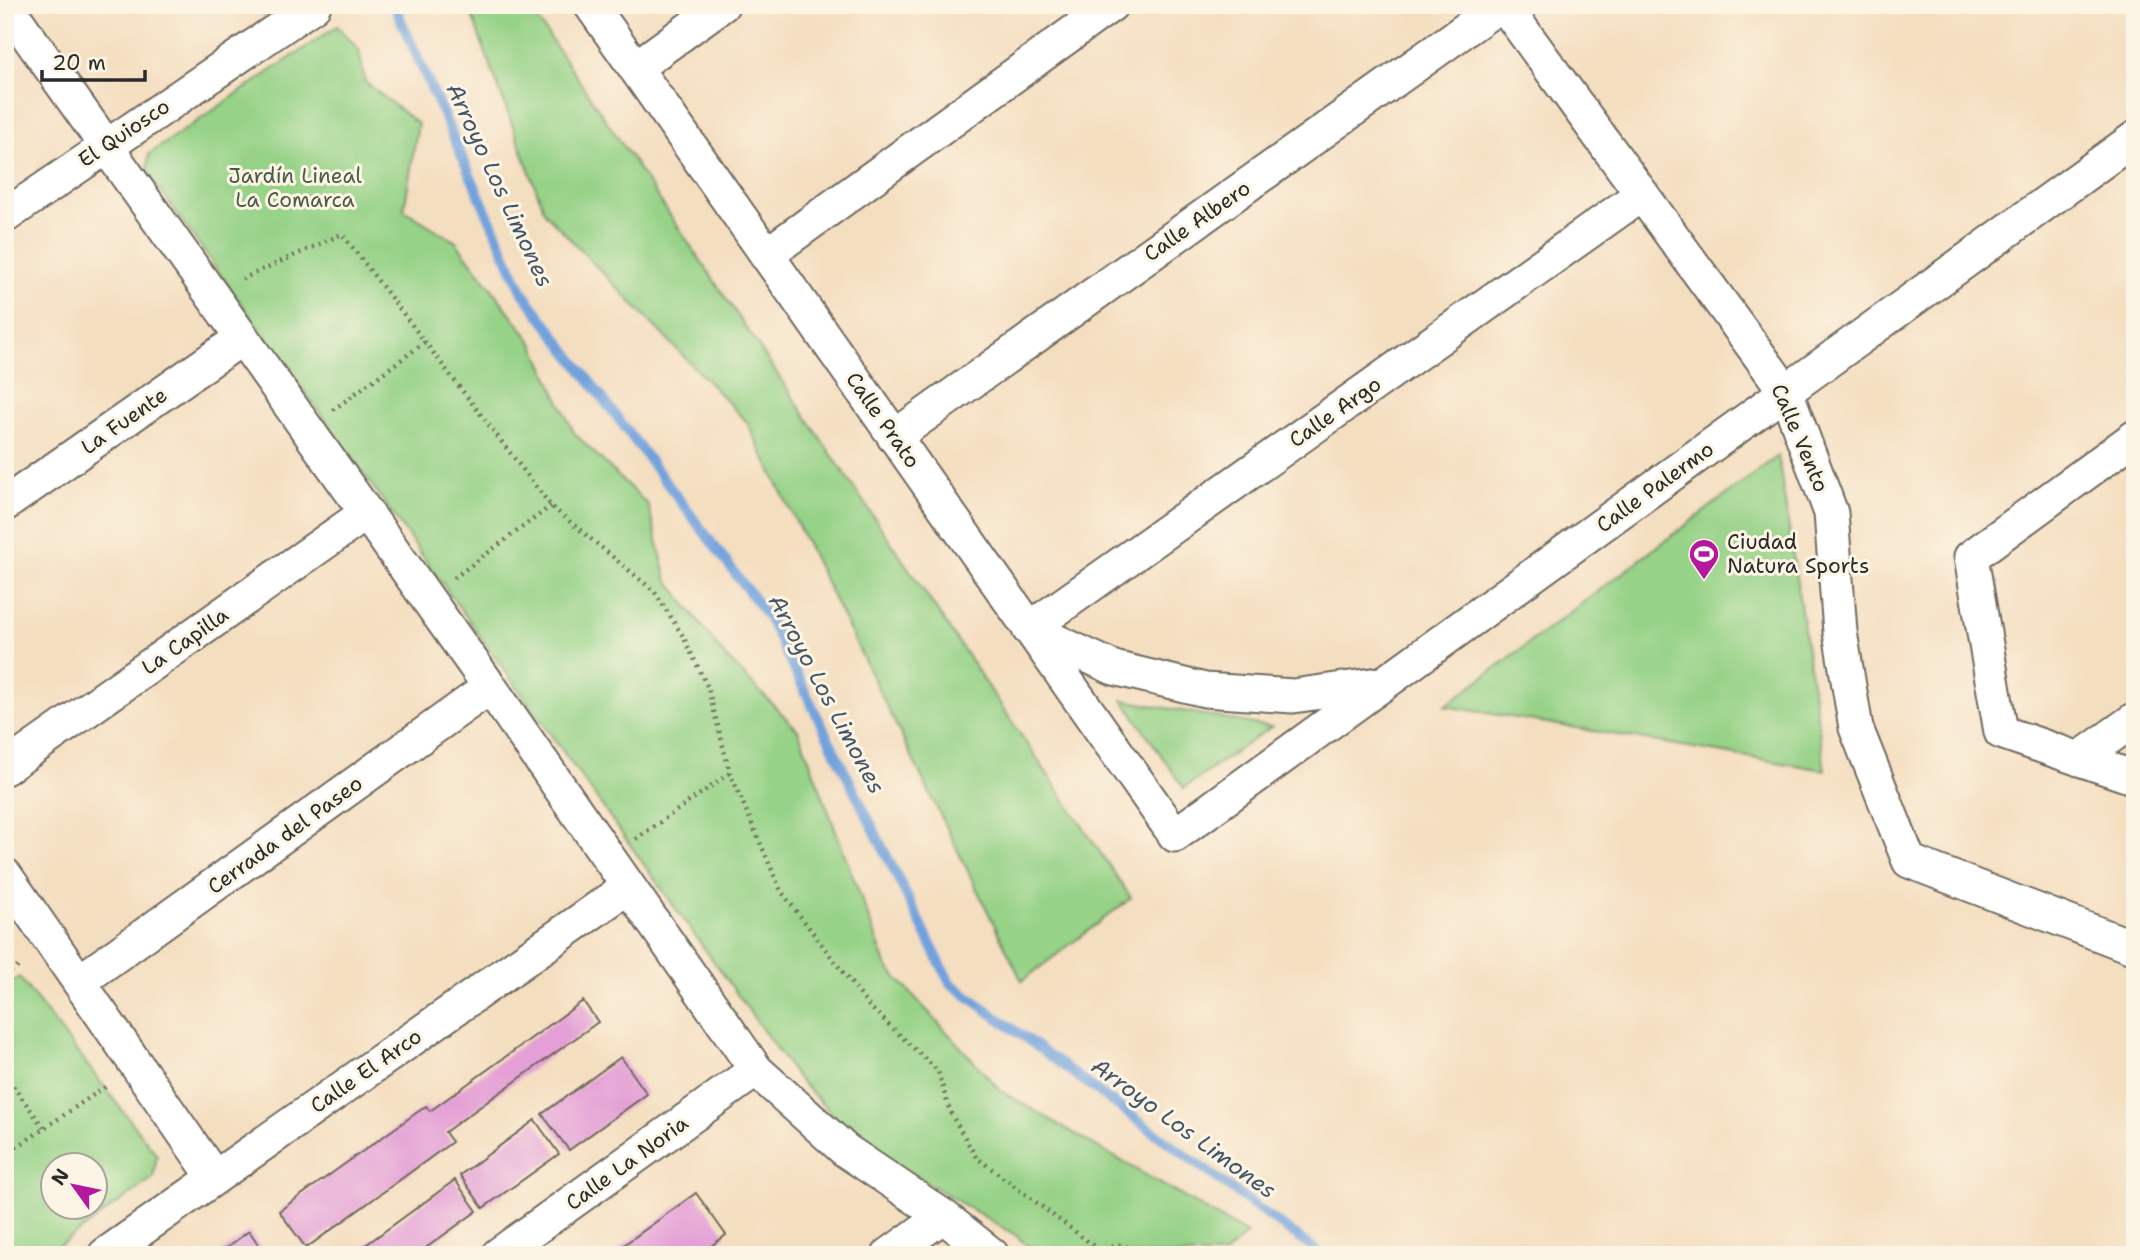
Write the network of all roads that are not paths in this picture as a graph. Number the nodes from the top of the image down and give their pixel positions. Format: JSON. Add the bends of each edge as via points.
{"nodes":[{"id":1,"x":6,"y":5,"type":"edge"},
{"id":2,"x":314,"y":5,"type":"edge"},
{"id":3,"x":591,"y":5,"type":"edge"},
{"id":4,"x":722,"y":5,"type":"edge"},
{"id":5,"x":1111,"y":5,"type":"edge"},
{"id":6,"x":1502,"y":5,"type":"edge"},
{"id":7,"x":635,"y":68,"type":"junction"},
{"id":8,"x":2135,"y":138,"type":"edge"},
{"id":9,"x":105,"y":146,"type":"junction"},
{"id":10,"x":1642,"y":194,"type":"junction"},
{"id":11,"x":5,"y":216,"type":"edge"},
{"id":12,"x":766,"y":255,"type":"junction"},
{"id":13,"x":242,"y":338,"type":"junction"},
{"id":14,"x":1786,"y":392,"type":"junction"},
{"id":15,"x":894,"y":437,"type":"junction"},
{"id":16,"x":2135,"y":438,"type":"edge"},
{"id":17,"x":5,"y":504,"type":"edge"},
{"id":18,"x":365,"y":513,"type":"junction"},
{"id":19,"x":1029,"y":629,"type":"junction"},
{"id":20,"x":1385,"y":683,"type":"junction"},
{"id":21,"x":490,"y":687,"type":"junction"},
{"id":22,"x":2135,"y":719,"type":"edge"},
{"id":23,"x":2079,"y":759,"type":"junction"},
{"id":24,"x":5,"y":768,"type":"edge"},
{"id":25,"x":2135,"y":778,"type":"edge"},
{"id":26,"x":1175,"y":835,"type":"joint"},
{"id":27,"x":5,"y":875,"type":"edge"},
{"id":28,"x":628,"y":887,"type":"junction"},
{"id":29,"x":2135,"y":948,"type":"edge"},
{"id":30,"x":79,"y":982,"type":"junction"},
{"id":31,"x":756,"y":1070,"type":"junction"},
{"id":32,"x":214,"y":1177,"type":"junction"},
{"id":33,"x":943,"y":1216,"type":"junction"},
{"id":34,"x":105,"y":1255,"type":"edge"},
{"id":35,"x":498,"y":1255,"type":"edge"},
{"id":36,"x":889,"y":1255,"type":"edge"},
{"id":37,"x":992,"y":1255,"type":"edge"}],
"edges":[{"from":1,"to":9,"type":"street"},
{"from":2,"to":9,"type":"street","name":"El Quiosco"},
{"from":3,"to":7,"type":"street","name":"Calle Prato"},
{"from":4,"to":7,"type":"street"},
{"from":5,"to":12,"type":"street"},
{"from":6,"to":10,"type":"street","name":"Calle Vento"},
{"from":6,"to":15,"type":"street","name":"Calle Albero"},
{"from":7,"to":12,"type":"street","name":"Calle Prato"},
{"from":8,"to":14,"type":"street","name":"Calle Palermo"},
{"from":9,"to":11,"type":"street","name":"El Quiosco"},
{"from":9,"to":13,"type":"street"},
{"from":10,"to":14,"type":"street","name":"Calle Vento"},
{"from":10,"to":19,"type":"street","name":"Calle Argo"},
{"from":12,"to":15,"type":"street","name":"Calle Prato"},
{"from":13,"to":17,"type":"street","name":"La Fuente"},
{"from":13,"to":18,"type":"street"},
{"from":14,"to":20,"type":"street","name":"Calle Palermo"},
{"from":14,"to":29,"type":"street","name":"Calle Vento","via":[[1832,513],[1840,632],[1856,728],[1909,862]]},
{"from":15,"to":19,"type":"street","name":"Calle Prato"},
{"from":16,"to":23,"type":"street","via":[[1971,557],[2001,732]]},
{"from":18,"to":21,"type":"street"},
{"from":18,"to":24,"type":"street","name":"La Capilla"},
{"from":19,"to":20,"type":"street","via":[[1114,668],[1205,690],[1293,696]]},
{"from":19,"to":26,"type":"street","name":"Calle Prato"},
{"from":20,"to":26,"type":"street","name":"Calle Palermo"},
{"from":21,"to":28,"type":"street"},
{"from":21,"to":30,"type":"street","name":"Cerrada del Paseo"},
{"from":22,"to":23,"type":"street"},
{"from":23,"to":25,"type":"street"},
{"from":27,"to":30,"type":"street"},
{"from":28,"to":31,"type":"street"},
{"from":28,"to":32,"type":"street","name":"Calle El Arco"},
{"from":30,"to":32,"type":"street"},
{"from":31,"to":33,"type":"street","via":[[845,1150]]},
{"from":31,"to":35,"type":"street","name":"Calle La Noria"},
{"from":32,"to":34,"type":"street","name":"Calle El Arco"},
{"from":33,"to":36,"type":"street"},
{"from":33,"to":37,"type":"street"}]}
